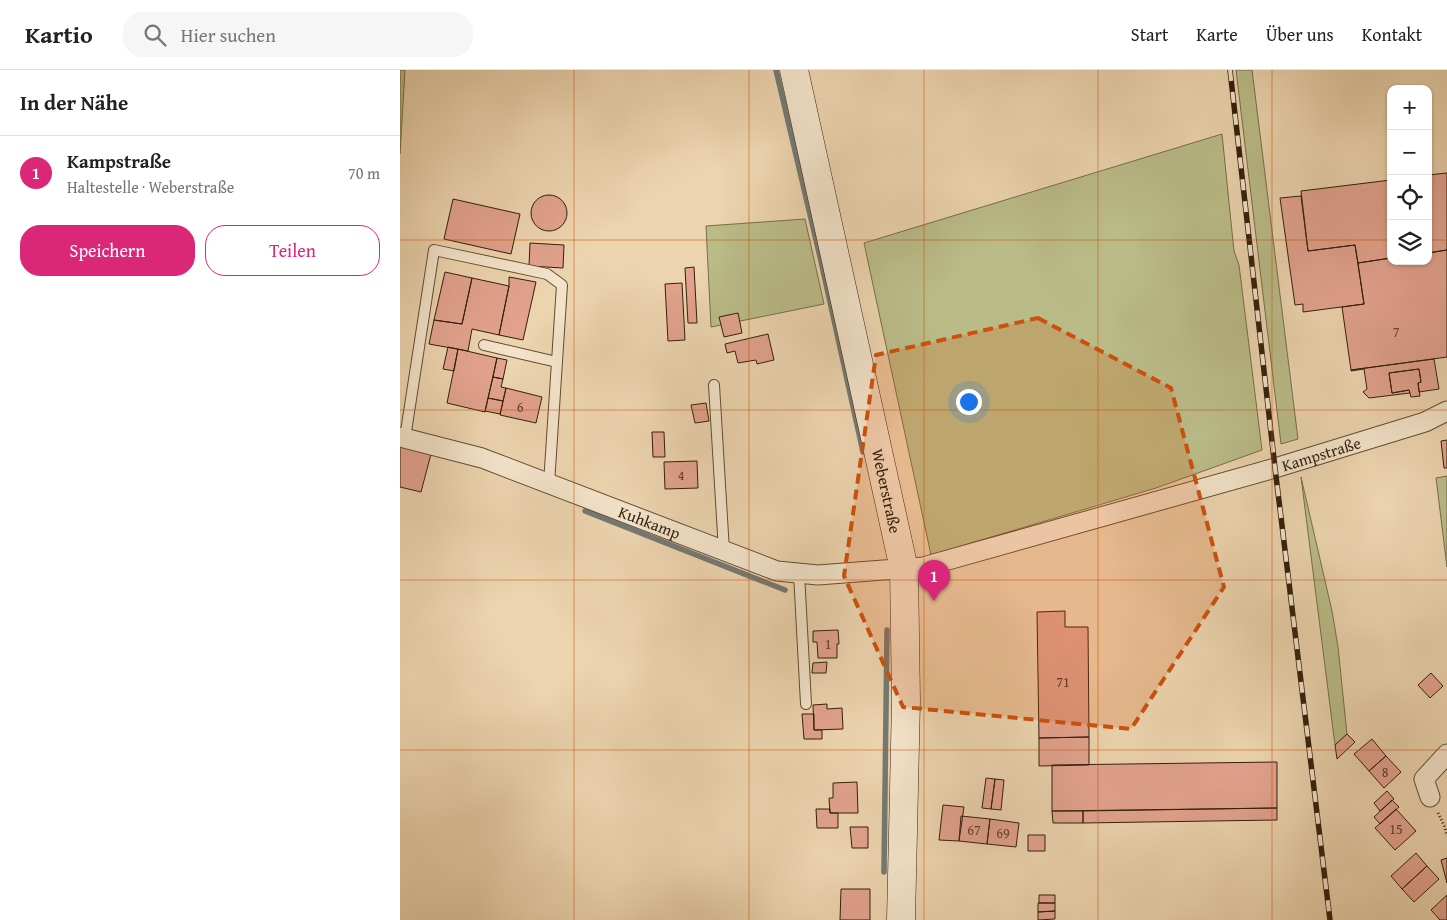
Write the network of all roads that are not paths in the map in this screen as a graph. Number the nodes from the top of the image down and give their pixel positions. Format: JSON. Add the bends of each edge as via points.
{"nodes":[{"id":1,"x":794,"y":70,"type":"edge"},
{"id":2,"x":484,"y":345,"type":"dead end"},
{"id":3,"x":557,"y":362,"type":"junction"},
{"id":4,"x":714,"y":385,"type":"dead end"},
{"id":5,"x":1447,"y":411,"type":"edge"},
{"id":6,"x":403,"y":437,"type":"edge"},
{"id":7,"x":549,"y":484,"type":"junction"},
{"id":8,"x":724,"y":551,"type":"junction"},
{"id":9,"x":904,"y":569,"type":"junction"},
{"id":10,"x":799,"y":573,"type":"junction"},
{"id":11,"x":806,"y":704,"type":"dead end"},
{"id":12,"x":1447,"y":754,"type":"edge"},
{"id":13,"x":1430,"y":797,"type":"road end"},
{"id":14,"x":901,"y":920,"type":"edge"}],
"edges":[{"from":1,"to":9,"type":"main road","name":"Weberstraße"},
{"from":2,"to":3,"type":"lane"},
{"from":3,"to":6,"type":"lane","via":[[562,285],[547,274],[434,250]]},
{"from":3,"to":7,"type":"lane"},
{"from":4,"to":8,"type":"lane"},
{"from":5,"to":9,"type":"street","name":"Kampstraße","via":[[1425,422],[1276,468],[923,567]]},
{"from":6,"to":7,"type":"street","name":"Kuhkamp","via":[[482,458]]},
{"from":7,"to":8,"type":"street","name":"Kuhkamp"},
{"from":8,"to":10,"type":"street","name":"Kuhkamp","via":[[777,571]]},
{"from":9,"to":10,"type":"street","name":"Kuhkamp","via":[[818,575]]},
{"from":9,"to":14,"type":"main road","name":"Weberstraße","via":[[906,701]]},
{"from":10,"to":11,"type":"lane"},
{"from":12,"to":13,"type":"street","via":[[1424,779]]}]}
